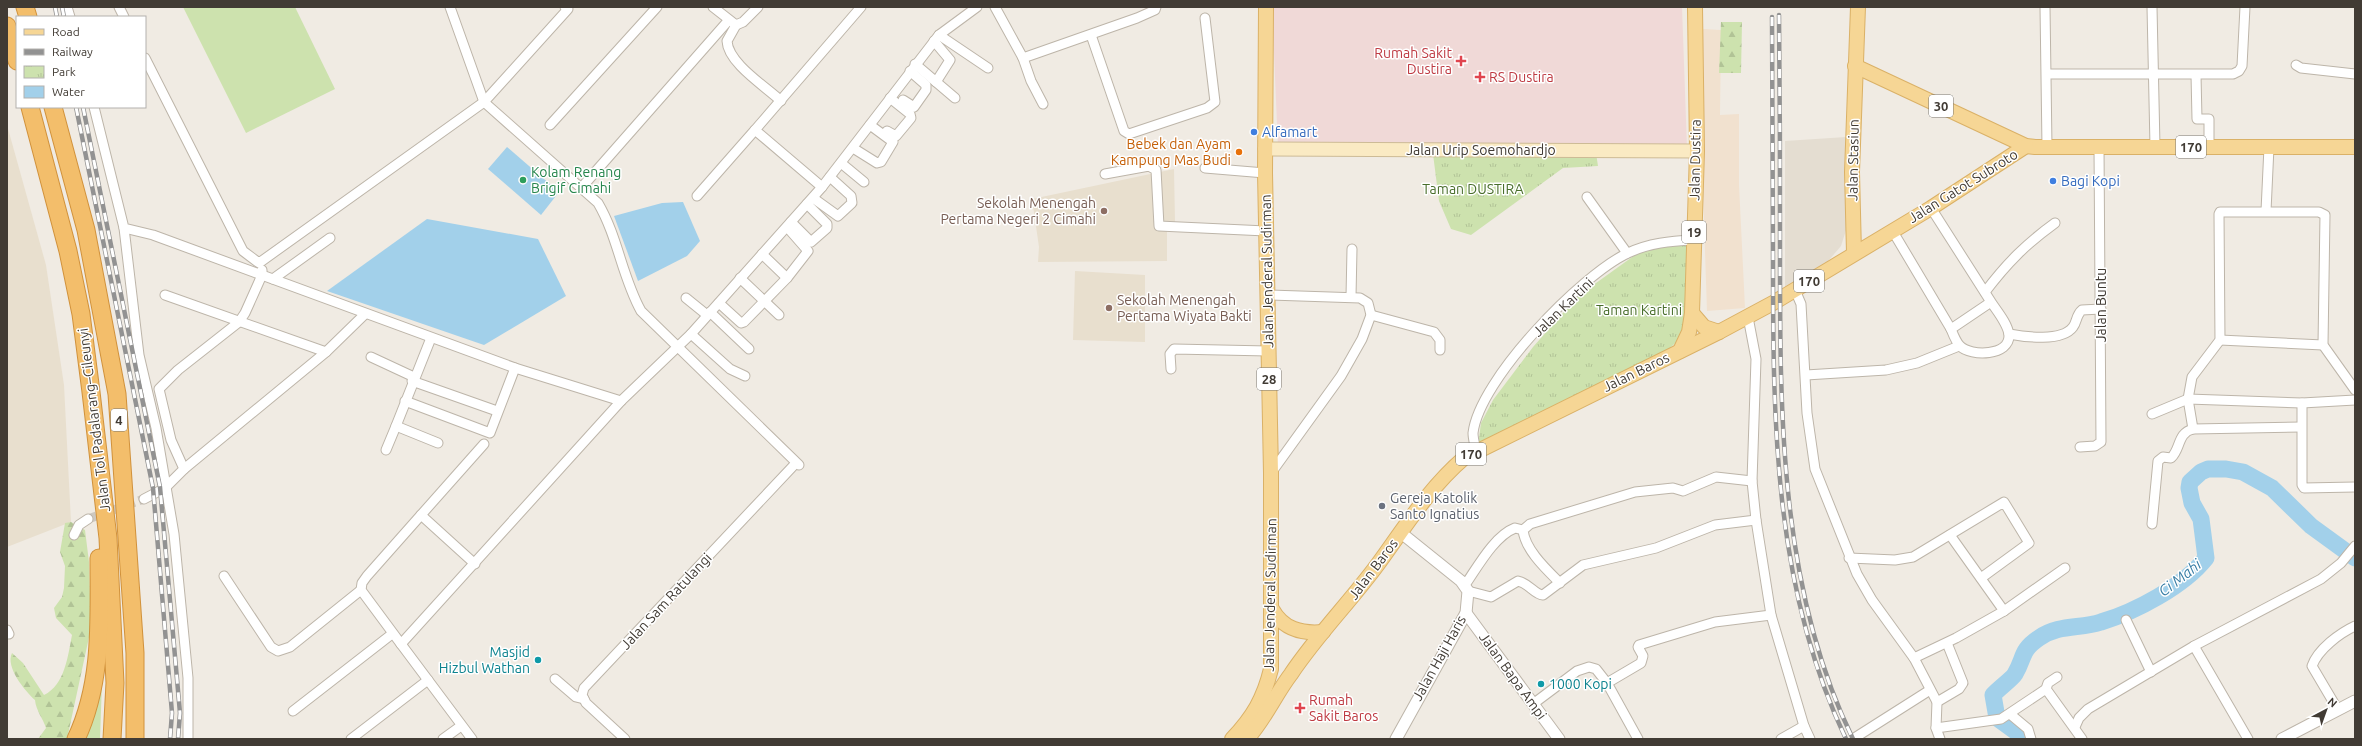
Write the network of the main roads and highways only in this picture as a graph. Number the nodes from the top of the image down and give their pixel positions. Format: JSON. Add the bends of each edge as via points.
{"nodes":[{"id":1,"x":1266,"y":7,"type":"edge"},
{"id":2,"x":1695,"y":7,"type":"edge"},
{"id":3,"x":1858,"y":7,"type":"edge"},
{"id":4,"x":7,"y":26,"type":"edge"},
{"id":5,"x":16,"y":58,"type":"edge"},
{"id":6,"x":1855,"y":66,"type":"junction"},
{"id":7,"x":30,"y":108,"type":"edge"},
{"id":8,"x":53,"y":108,"type":"edge"},
{"id":9,"x":2004,"y":135,"type":"junction"},
{"id":10,"x":2026,"y":146,"type":"junction"},
{"id":11,"x":2355,"y":148,"type":"edge"},
{"id":12,"x":1265,"y":149,"type":"junction"},
{"id":13,"x":1697,"y":151,"type":"junction"},
{"id":14,"x":2003,"y":162,"type":"junction"},
{"id":15,"x":1854,"y":253,"type":"junction"},
{"id":16,"x":1692,"y":313,"type":"junction"},
{"id":17,"x":1719,"y":332,"type":"junction"},
{"id":18,"x":1680,"y":351,"type":"junction"},
{"id":19,"x":98,"y":461,"type":"junction"},
{"id":20,"x":1272,"y":609,"type":"junction"},
{"id":21,"x":1323,"y":632,"type":"junction"},
{"id":22,"x":1271,"y":670,"type":"junction"},
{"id":23,"x":1291,"y":673,"type":"junction"},
{"id":24,"x":76,"y":739,"type":"edge"},
{"id":25,"x":112,"y":739,"type":"edge"},
{"id":26,"x":135,"y":739,"type":"edge"},
{"id":27,"x":1232,"y":739,"type":"edge"},
{"id":28,"x":1247,"y":739,"type":"edge"}],
"edges":[{"from":1,"to":12,"type":"main road","name":"Jalan Jenderal Sudirman","number":"28"},
{"from":2,"to":13,"type":"main road","name":"Jalan Dustira","number":"19"},
{"from":3,"to":6,"type":"main road","name":"Jalan Stasiun"},
{"from":4,"to":5,"type":"highway"},
{"from":6,"to":9,"type":"main road","number":"30"},
{"from":6,"to":15,"type":"main road","name":"Jalan Stasiun","via":[[1852,172]]},
{"from":7,"to":19,"type":"highway","name":"Jalan Tol Padalarang–Cileunyi","number":"4","via":[[68,251],[81,314]]},
{"from":8,"to":26,"type":"highway","name":"Jalan Tol Padalarang–Cileunyi","number":"4","via":[[86,230],[116,394],[135,654]]},
{"from":9,"to":10,"type":"main road","number":"30"},
{"from":9,"to":14,"type":"main road","via":[[2009,151]]},
{"from":10,"to":11,"type":"main road","name":"Jalan Gatot Subroto","number":"170"},
{"from":10,"to":14,"type":"main road","name":"Jalan Gatot Subroto","number":"170"},
{"from":12,"to":13,"type":"main road","name":"Jalan Urip Soemohardjo"},
{"from":12,"to":20,"type":"main road","name":"Jalan Jenderal Sudirman","number":"28","via":[[1272,473]]},
{"from":13,"to":16,"type":"main road","name":"Jalan Dustira","number":"19"},
{"from":14,"to":15,"type":"main road","name":"Jalan Gatot Subroto","number":"170"},
{"from":15,"to":17,"type":"main road","name":"Jalan Gatot Subroto","number":"170","via":[[1795,290]]},
{"from":16,"to":17,"type":"main road","via":[[1704,327]]},
{"from":16,"to":18,"type":"main road","name":"Jalan Dustira","number":"19","via":[[1689,332]]},
{"from":17,"to":18,"type":"main road","name":"Jalan Baros","number":"170"},
{"from":18,"to":21,"type":"main road","name":"Jalan Baros","number":"170","via":[[1464,458],[1442,479]]},
{"from":19,"to":24,"type":"highway","via":[[99,647],[89,706]]},
{"from":19,"to":25,"type":"highway","name":"Jalan Tol Padalarang–Cileunyi","number":"4","via":[[108,538],[113,617],[115,683]]},
{"from":20,"to":21,"type":"main road","via":[[1281,622],[1291,628],[1309,633]]},
{"from":20,"to":22,"type":"main road","name":"Jalan Jenderal Sudirman"},
{"from":21,"to":23,"type":"main road","name":"Jalan Baros","number":"170"},
{"from":22,"to":23,"type":"main road","via":[[1280,676]]},
{"from":22,"to":27,"type":"main road","name":"Jalan Jenderal Sudirman","via":[[1256,712]]},
{"from":23,"to":28,"type":"main road","name":"Jalan Baros","number":"170","via":[[1264,718]]}]}
